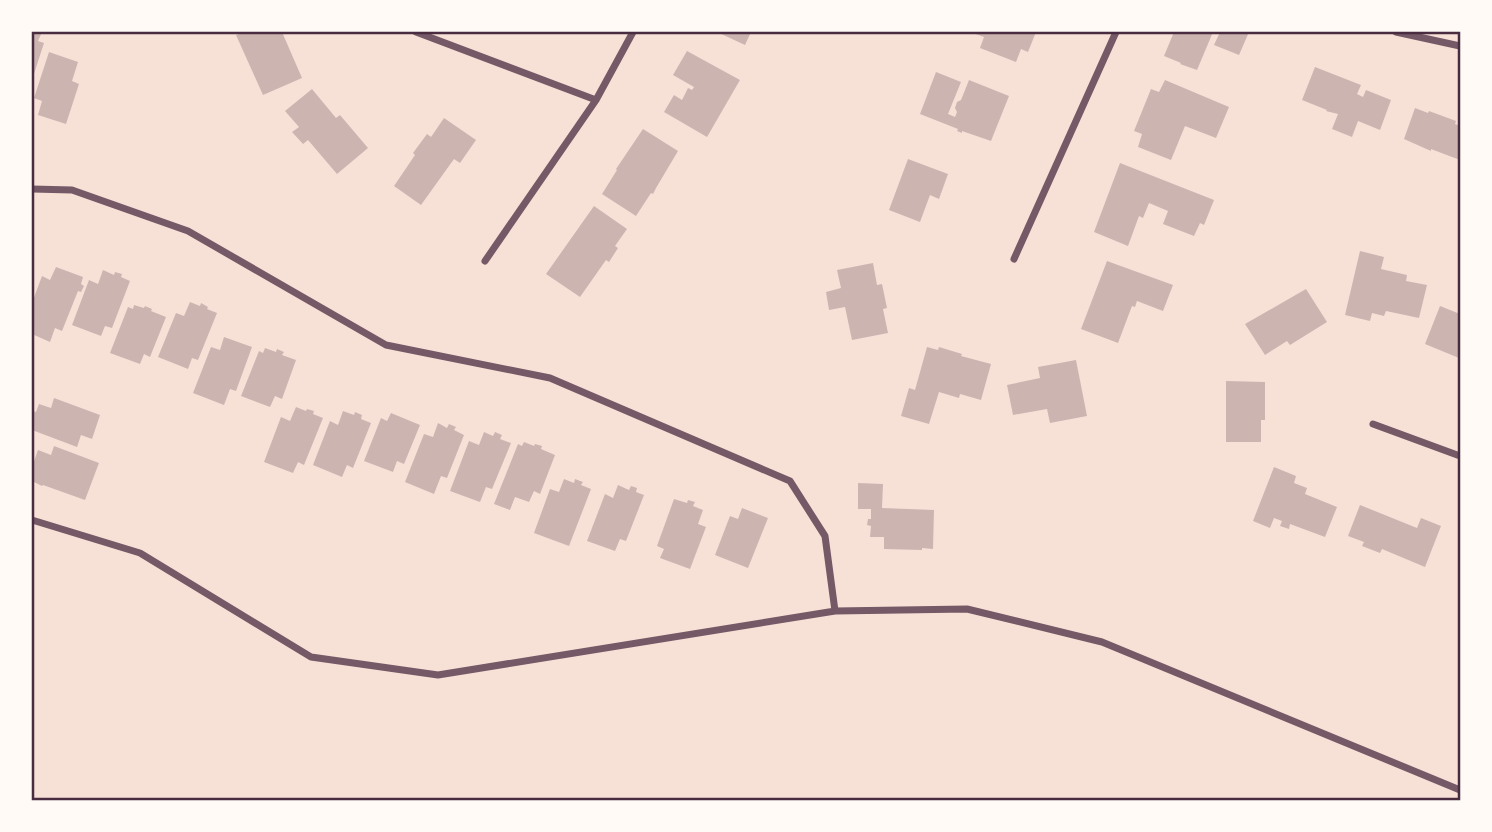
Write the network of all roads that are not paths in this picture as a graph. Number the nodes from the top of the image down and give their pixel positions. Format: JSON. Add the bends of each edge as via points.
{"nodes":[{"id":1,"x":416,"y":32,"type":"edge"},
{"id":2,"x":633,"y":32,"type":"edge"},
{"id":3,"x":1116,"y":32,"type":"edge"},
{"id":4,"x":1396,"y":32,"type":"edge"},
{"id":5,"x":1461,"y":46,"type":"edge"},
{"id":6,"x":596,"y":100,"type":"junction"},
{"id":7,"x":32,"y":189,"type":"edge"},
{"id":8,"x":1014,"y":259,"type":"dead end"},
{"id":9,"x":485,"y":261,"type":"dead end"},
{"id":10,"x":1373,"y":424,"type":"dead end"},
{"id":11,"x":1461,"y":456,"type":"edge"},
{"id":12,"x":32,"y":520,"type":"edge"},
{"id":13,"x":835,"y":611,"type":"junction"},
{"id":14,"x":1461,"y":790,"type":"edge"}],
"edges":[{"from":1,"to":6,"type":"street"},
{"from":2,"to":6,"type":"street"},
{"from":3,"to":8,"type":"street"},
{"from":4,"to":5,"type":"street"},
{"from":6,"to":9,"type":"street"},
{"from":7,"to":13,"type":"street","via":[[72,190],[188,231],[386,345],[551,378],[790,481],[825,536]]},
{"from":10,"to":11,"type":"street"},
{"from":12,"to":13,"type":"street","via":[[140,553],[311,657],[438,674]]},
{"from":13,"to":14,"type":"street","via":[[967,609],[1102,642]]}]}
